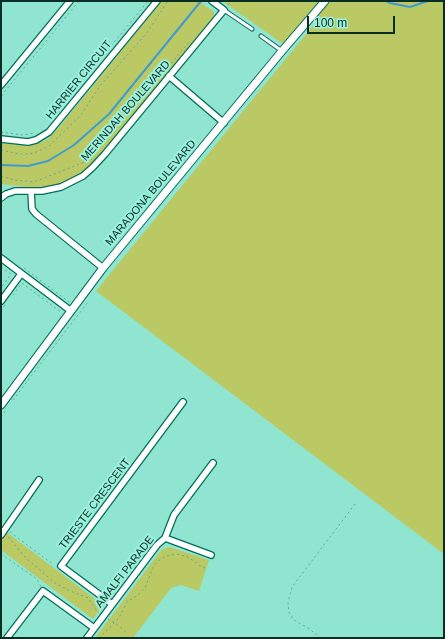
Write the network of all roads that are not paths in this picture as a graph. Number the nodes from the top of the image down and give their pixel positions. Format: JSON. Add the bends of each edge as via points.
{"nodes":[{"id":1,"x":70,"y":1,"type":"edge"},
{"id":2,"x":157,"y":1,"type":"edge"},
{"id":3,"x":212,"y":1,"type":"edge"},
{"id":4,"x":325,"y":1,"type":"edge"},
{"id":5,"x":223,"y":9,"type":"junction"},
{"id":6,"x":252,"y":29,"type":"dead end"},
{"id":7,"x":261,"y":36,"type":"dead end"},
{"id":8,"x":282,"y":51,"type":"junction"},
{"id":9,"x":169,"y":76,"type":"junction"},
{"id":10,"x":1,"y":85,"type":"edge"},
{"id":11,"x":224,"y":123,"type":"junction"},
{"id":12,"x":1,"y":138,"type":"edge"},
{"id":13,"x":31,"y":191,"type":"junction"},
{"id":14,"x":1,"y":198,"type":"edge"},
{"id":15,"x":1,"y":258,"type":"edge"},
{"id":16,"x":103,"y":268,"type":"junction"},
{"id":17,"x":21,"y":274,"type":"junction"},
{"id":18,"x":1,"y":300,"type":"edge"},
{"id":19,"x":71,"y":311,"type":"junction"},
{"id":20,"x":183,"y":402,"type":"dead end"},
{"id":21,"x":1,"y":405,"type":"edge"},
{"id":22,"x":213,"y":463,"type":"dead end"},
{"id":23,"x":39,"y":480,"type":"dead end"},
{"id":24,"x":1,"y":523,"type":"edge"},
{"id":25,"x":7,"y":527,"type":"junction"},
{"id":26,"x":2,"y":534,"type":"edge"},
{"id":27,"x":165,"y":538,"type":"junction"},
{"id":28,"x":211,"y":555,"type":"dead end"},
{"id":29,"x":112,"y":604,"type":"junction"},
{"id":30,"x":94,"y":628,"type":"junction"},
{"id":31,"x":7,"y":638,"type":"edge"},
{"id":32,"x":87,"y":638,"type":"edge"}],
"edges":[{"from":1,"to":10,"type":"street"},
{"from":2,"to":12,"type":"street","name":"HARRIER CIRCUIT","via":[[49,132],[28,142]]},
{"from":3,"to":5,"type":"street"},
{"from":4,"to":8,"type":"street","name":"MARADONA BOULEVARD"},
{"from":5,"to":6,"type":"lane"},
{"from":5,"to":9,"type":"street","name":"MERINDAH BOULEVARD"},
{"from":7,"to":8,"type":"lane"},
{"from":8,"to":11,"type":"street","name":"MARADONA BOULEVARD"},
{"from":9,"to":11,"type":"street"},
{"from":9,"to":13,"type":"street","name":"MERINDAH BOULEVARD","via":[[105,154],[82,176],[61,187]]},
{"from":11,"to":16,"type":"street","name":"MARADONA BOULEVARD"},
{"from":13,"to":14,"type":"street","name":"MERINDAH BOULEVARD","via":[[15,191]]},
{"from":13,"to":16,"type":"street","via":[[32,209],[36,214]]},
{"from":15,"to":17,"type":"street"},
{"from":16,"to":19,"type":"street","name":"MARADONA BOULEVARD"},
{"from":17,"to":18,"type":"street"},
{"from":17,"to":19,"type":"street"},
{"from":19,"to":21,"type":"street","name":"MARADONA BOULEVARD"},
{"from":20,"to":29,"type":"street","name":"TRIESTE CRESCENT","via":[[61,566]]},
{"from":22,"to":27,"type":"street","via":[[174,515]]},
{"from":23,"to":25,"type":"street"},
{"from":24,"to":25,"type":"street"},
{"from":25,"to":26,"type":"street"},
{"from":27,"to":28,"type":"street","name":"AMALFI PARADE"},
{"from":27,"to":29,"type":"street","name":"AMALFI PARADE"},
{"from":29,"to":30,"type":"street","name":"AMALFI PARADE"},
{"from":30,"to":31,"type":"street","via":[[43,591]]},
{"from":30,"to":32,"type":"street","name":"AMALFI PARADE"}]}
